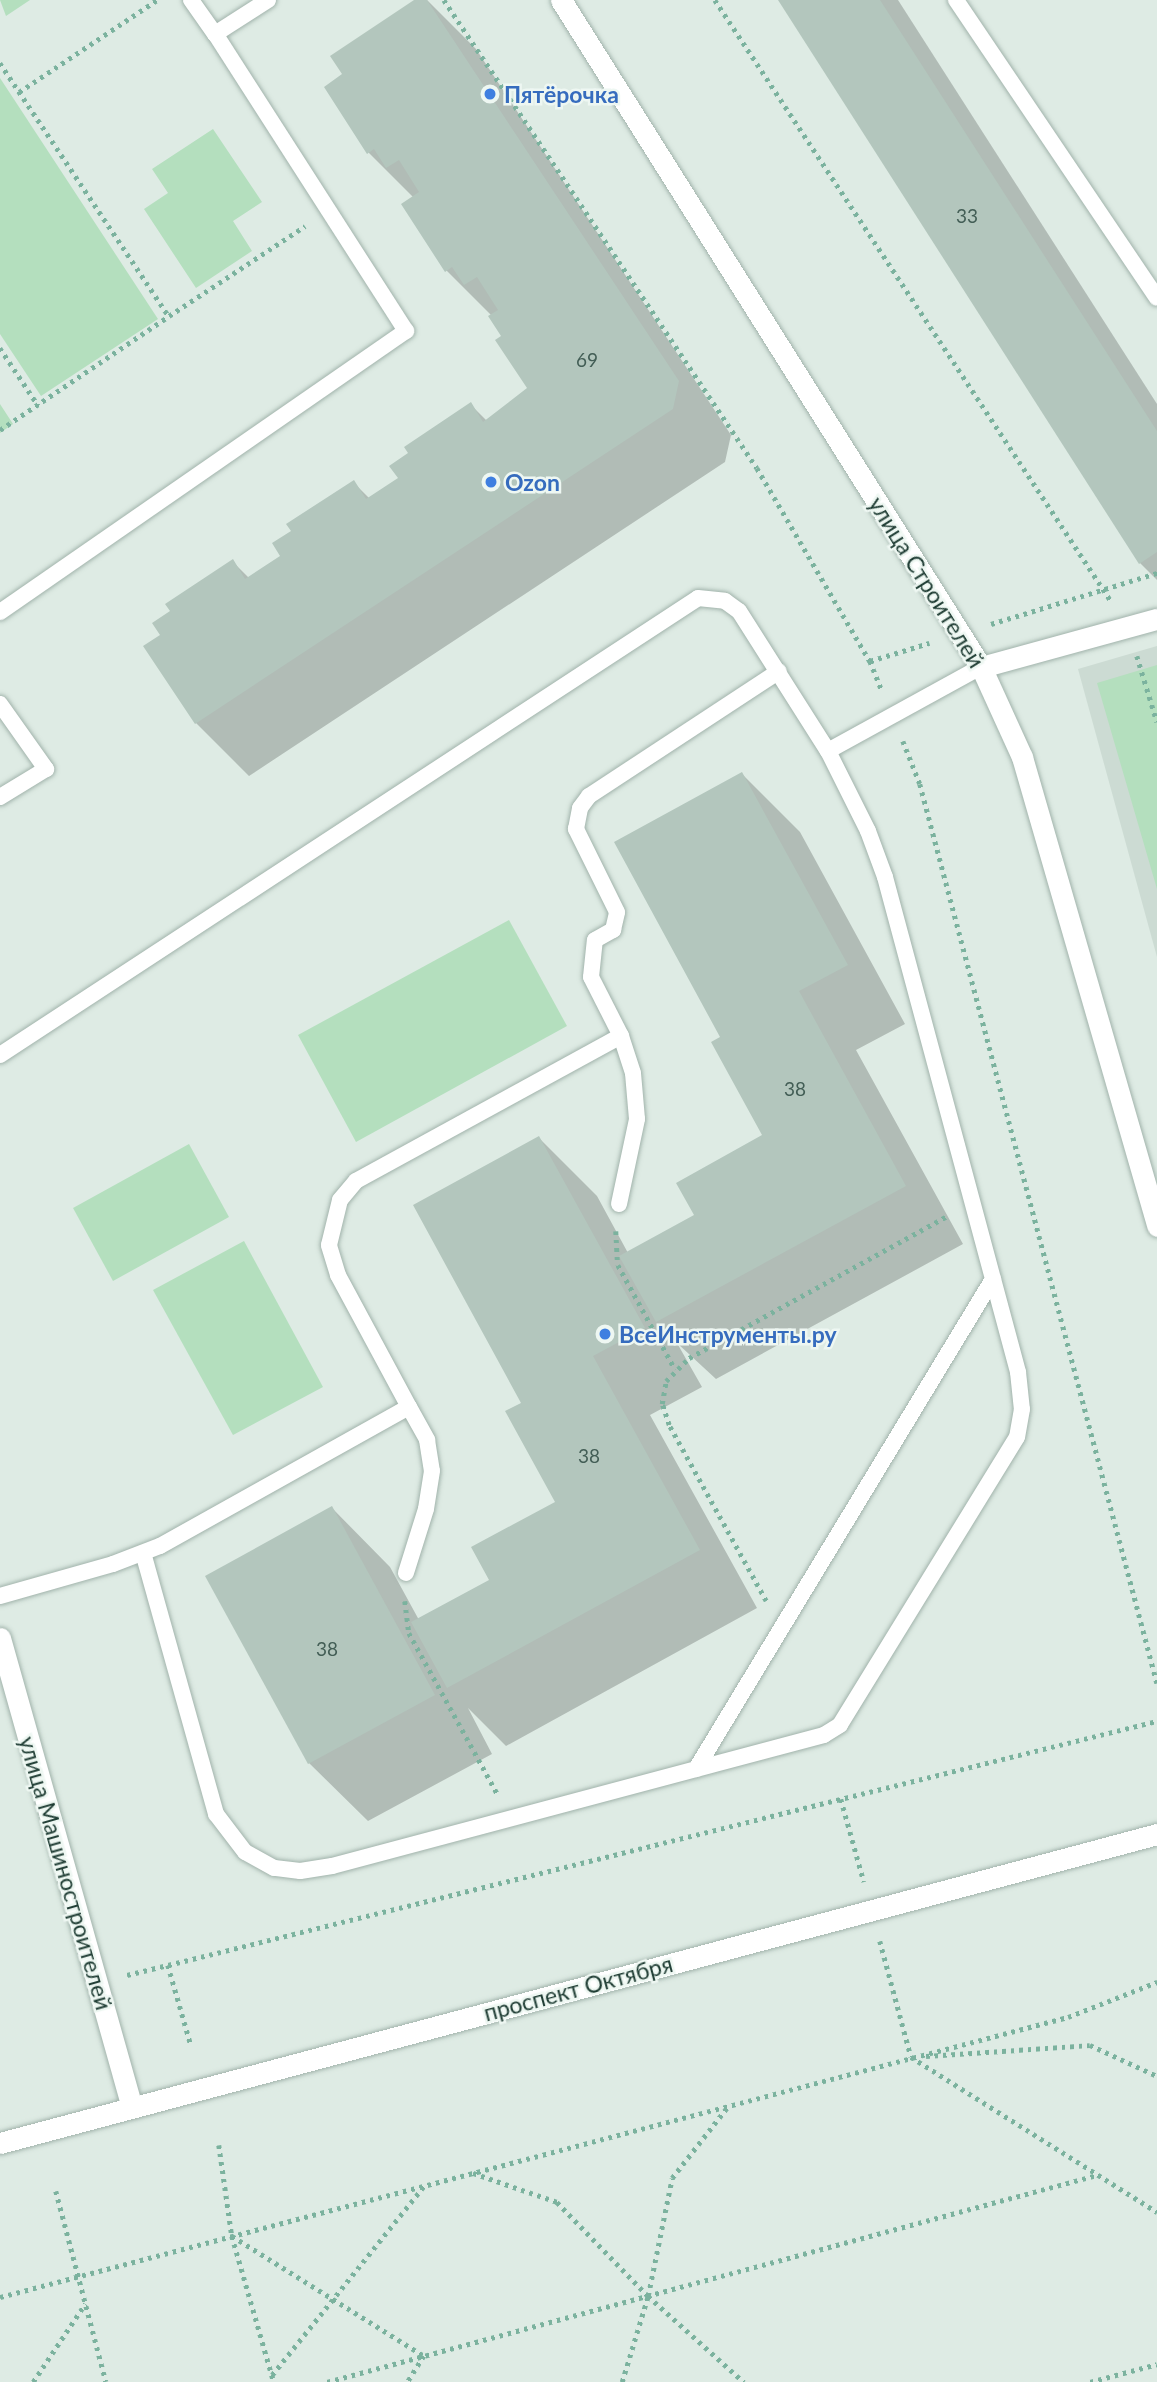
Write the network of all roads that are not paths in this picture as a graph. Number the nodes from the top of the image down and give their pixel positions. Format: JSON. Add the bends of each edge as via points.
{"nodes":[{"id":1,"x":191,"y":0,"type":"edge"},
{"id":2,"x":268,"y":0,"type":"edge"},
{"id":3,"x":561,"y":0,"type":"edge"},
{"id":4,"x":956,"y":0,"type":"edge"},
{"id":5,"x":215,"y":34,"type":"junction"},
{"id":6,"x":1157,"y":298,"type":"edge"},
{"id":7,"x":0,"y":612,"type":"edge"},
{"id":8,"x":1157,"y":619,"type":"edge"},
{"id":9,"x":981,"y":667,"type":"junction"},
{"id":10,"x":779,"y":671,"type":"junction"},
{"id":11,"x":0,"y":704,"type":"edge"},
{"id":12,"x":828,"y":751,"type":"junction"},
{"id":13,"x":0,"y":797,"type":"edge"},
{"id":14,"x":621,"y":1036,"type":"junction"},
{"id":15,"x":0,"y":1055,"type":"edge"},
{"id":16,"x":619,"y":1203,"type":"road end"},
{"id":17,"x":1157,"y":1226,"type":"edge"},
{"id":18,"x":993,"y":1279,"type":"junction"},
{"id":19,"x":410,"y":1407,"type":"junction"},
{"id":20,"x":143,"y":1553,"type":"junction"},
{"id":21,"x":406,"y":1573,"type":"road end"},
{"id":22,"x":0,"y":1596,"type":"edge"},
{"id":23,"x":0,"y":1638,"type":"edge"},
{"id":24,"x":696,"y":1769,"type":"junction"},
{"id":25,"x":1157,"y":1833,"type":"edge"},
{"id":26,"x":132,"y":2107,"type":"junction"},
{"id":27,"x":0,"y":2143,"type":"edge"}],
"edges":[{"from":1,"to":5,"type":"lane"},
{"from":2,"to":5,"type":"lane"},
{"from":3,"to":9,"type":"street","name":"улица Строителей"},
{"from":4,"to":6,"type":"lane"},
{"from":5,"to":7,"type":"lane","via":[[406,331]]},
{"from":8,"to":9,"type":"street"},
{"from":9,"to":12,"type":"lane"},
{"from":9,"to":17,"type":"street","name":"улица Строителей","via":[[1022,757]]},
{"from":10,"to":12,"type":"lane"},
{"from":10,"to":14,"type":"lane","via":[[589,796],[580,808],[576,830],[617,912],[613,930],[595,940],[591,977]]},
{"from":10,"to":15,"type":"lane","via":[[732,606],[712,597],[684,603]]},
{"from":11,"to":13,"type":"lane","via":[[46,769]]},
{"from":12,"to":18,"type":"lane","via":[[881,864]]},
{"from":14,"to":16,"type":"lane","via":[[633,1073],[637,1119]]},
{"from":14,"to":19,"type":"lane","via":[[356,1181],[340,1200],[331,1219],[329,1245],[338,1275]]},
{"from":18,"to":24,"type":"lane"},
{"from":18,"to":24,"type":"lane","via":[[1020,1387],[1017,1437],[869,1682],[847,1717],[824,1734]]},
{"from":19,"to":20,"type":"lane"},
{"from":19,"to":21,"type":"lane","via":[[428,1440],[432,1471],[426,1509]]},
{"from":20,"to":22,"type":"lane"},
{"from":20,"to":24,"type":"lane","via":[[216,1814],[245,1852],[274,1868],[300,1871]]},
{"from":23,"to":26,"type":"street","name":"улица Машиностроителей"},
{"from":25,"to":26,"type":"street","name":"проспект Октября"},
{"from":26,"to":27,"type":"street","name":"проспект Октября"}]}
